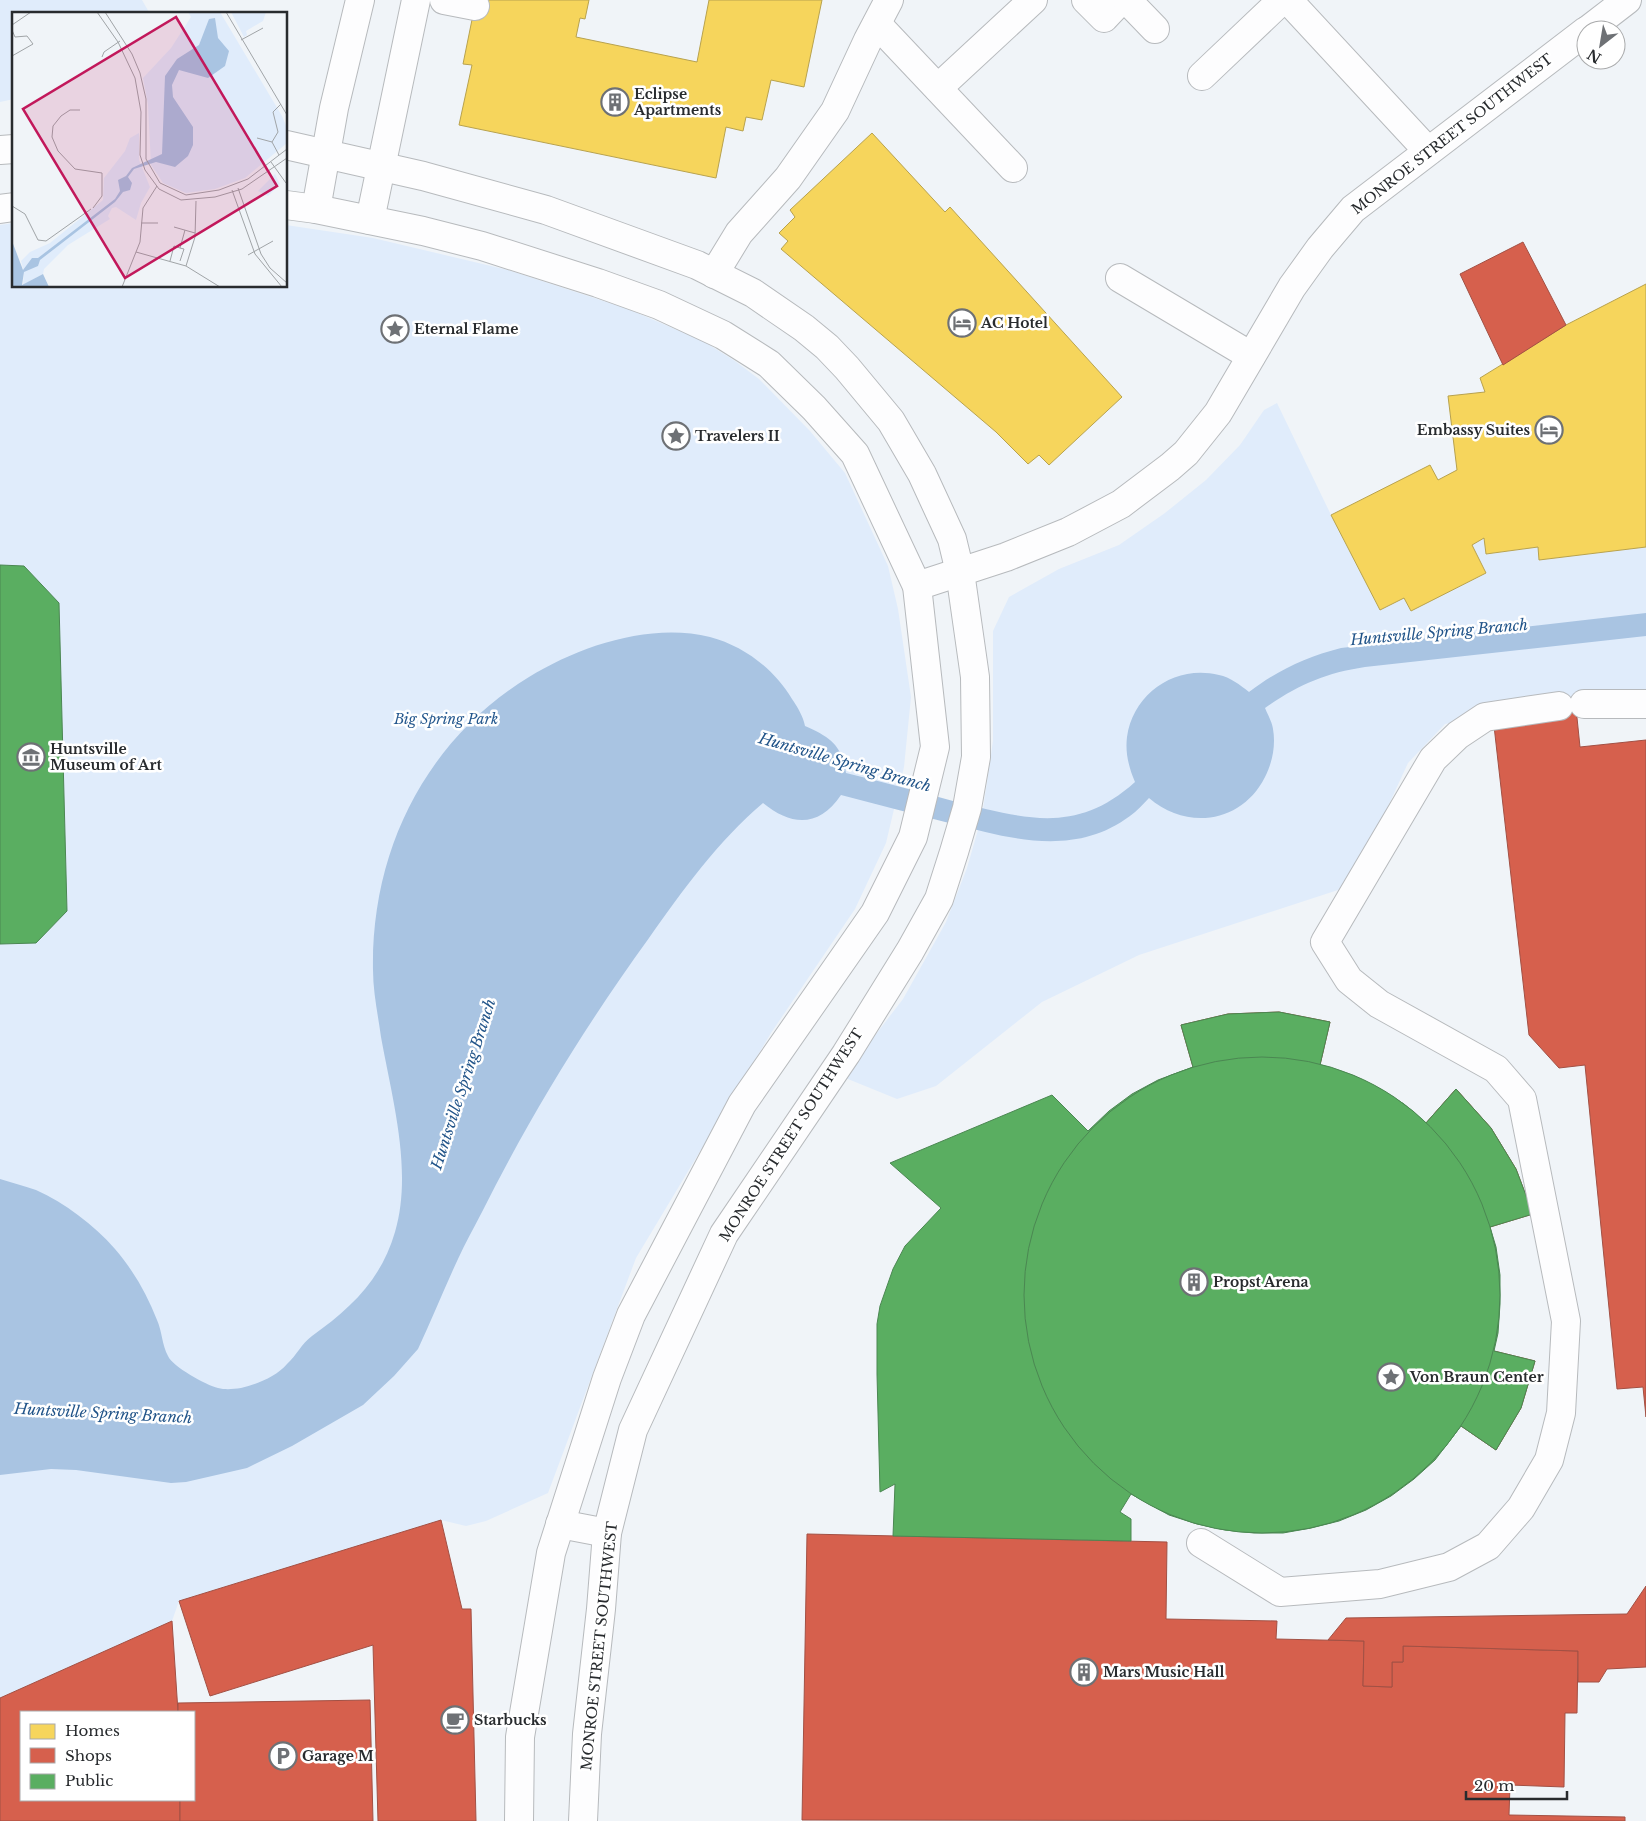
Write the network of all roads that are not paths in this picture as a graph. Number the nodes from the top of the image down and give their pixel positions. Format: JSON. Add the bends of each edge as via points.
{"nodes":[{"id":1,"x":360,"y":0,"type":"edge"},
{"id":2,"x":416,"y":0,"type":"edge"},
{"id":3,"x":444,"y":0,"type":"edge"},
{"id":4,"x":889,"y":0,"type":"edge"},
{"id":5,"x":1032,"y":0,"type":"edge"},
{"id":6,"x":1086,"y":0,"type":"edge"},
{"id":7,"x":1121,"y":0,"type":"edge"},
{"id":8,"x":1127,"y":0,"type":"edge"},
{"id":9,"x":1282,"y":0,"type":"edge"},
{"id":10,"x":1288,"y":0,"type":"edge"},
{"id":11,"x":1627,"y":0,"type":"edge"},
{"id":12,"x":475,"y":6,"type":"dead end"},
{"id":13,"x":1601,"y":20,"type":"edge"},
{"id":14,"x":876,"y":24,"type":"junction"},
{"id":15,"x":1155,"y":29,"type":"dead end"},
{"id":16,"x":1576,"y":39,"type":"edge"},
{"id":17,"x":1202,"y":76,"type":"dead end"},
{"id":18,"x":938,"y":88,"type":"junction"},
{"id":19,"x":288,"y":145,"type":"edge"},
{"id":20,"x":1428,"y":151,"type":"junction"},
{"id":21,"x":326,"y":153,"type":"junction"},
{"id":22,"x":382,"y":166,"type":"junction"},
{"id":23,"x":1013,"y":168,"type":"dead end"},
{"id":24,"x":288,"y":205,"type":"edge"},
{"id":25,"x":316,"y":209,"type":"junction"},
{"id":26,"x":370,"y":220,"type":"junction"},
{"id":27,"x":714,"y":274,"type":"junction"},
{"id":28,"x":1120,"y":278,"type":"dead end"},
{"id":29,"x":1251,"y":356,"type":"junction"},
{"id":30,"x":960,"y":572,"type":"junction"},
{"id":31,"x":912,"y":575,"type":"junction"},
{"id":32,"x":1646,"y":704,"type":"edge"},
{"id":33,"x":560,"y":1524,"type":"junction"},
{"id":34,"x":607,"y":1533,"type":"junction"},
{"id":35,"x":1201,"y":1543,"type":"dead end"},
{"id":36,"x":519,"y":1821,"type":"edge"},
{"id":37,"x":583,"y":1821,"type":"edge"}],
"edges":[{"from":1,"to":21,"type":"street"},
{"from":2,"to":22,"type":"street"},
{"from":3,"to":12,"type":"street"},
{"from":4,"to":14,"type":"street"},
{"from":5,"to":18,"type":"street"},
{"from":6,"to":7,"type":"street","via":[[1104,18]]},
{"from":8,"to":15,"type":"street"},
{"from":9,"to":17,"type":"street"},
{"from":10,"to":20,"type":"street"},
{"from":11,"to":13,"type":"street","name":"MONROE STREET SOUTHWEST"},
{"from":14,"to":18,"type":"street"},
{"from":14,"to":27,"type":"street","via":[[835,111],[788,178],[739,234]]},
{"from":16,"to":20,"type":"street","name":"MONROE STREET SOUTHWEST"},
{"from":18,"to":23,"type":"street"},
{"from":19,"to":21,"type":"street"},
{"from":20,"to":29,"type":"street","name":"MONROE STREET SOUTHWEST","via":[[1353,209],[1292,287]]},
{"from":21,"to":22,"type":"street"},
{"from":21,"to":25,"type":"street"},
{"from":22,"to":26,"type":"street"},
{"from":22,"to":27,"type":"street","via":[[546,210]]},
{"from":24,"to":25,"type":"street"},
{"from":25,"to":26,"type":"street"},
{"from":26,"to":31,"type":"street","via":[[482,246],[607,286],[659,305],[723,335],[769,364],[855,454]]},
{"from":27,"to":30,"type":"street","via":[[754,293],[804,328],[827,347],[870,395],[891,421],[922,474],[952,539]]},
{"from":28,"to":29,"type":"street"},
{"from":29,"to":30,"type":"street","name":"MONROE STREET SOUTHWEST","via":[[1218,413],[1186,453],[1121,504],[1068,532]]},
{"from":30,"to":31,"type":"street","name":"MONROE STREET SOUTHWEST"},
{"from":30,"to":34,"type":"street","name":"MONROE STREET SOUTHWEST","via":[[975,677],[976,757],[967,808],[938,899],[846,1054],[724,1234],[633,1430]]},
{"from":31,"to":33,"type":"street","via":[[935,746],[913,837],[875,914],[742,1104],[630,1315]]},
{"from":32,"to":35,"type":"street","via":[[1571,705],[1485,717],[1458,734],[1433,759],[1325,942],[1349,980],[1379,1004],[1496,1069],[1522,1099],[1566,1321],[1561,1413],[1549,1460],[1520,1508],[1488,1546],[1449,1567],[1380,1584],[1280,1592]]},
{"from":33,"to":34,"type":"street"},
{"from":33,"to":36,"type":"street","via":[[551,1553],[520,1737]]},
{"from":34,"to":37,"type":"street","name":"MONROE STREET SOUTHWEST","via":[[587,1734]]}]}
